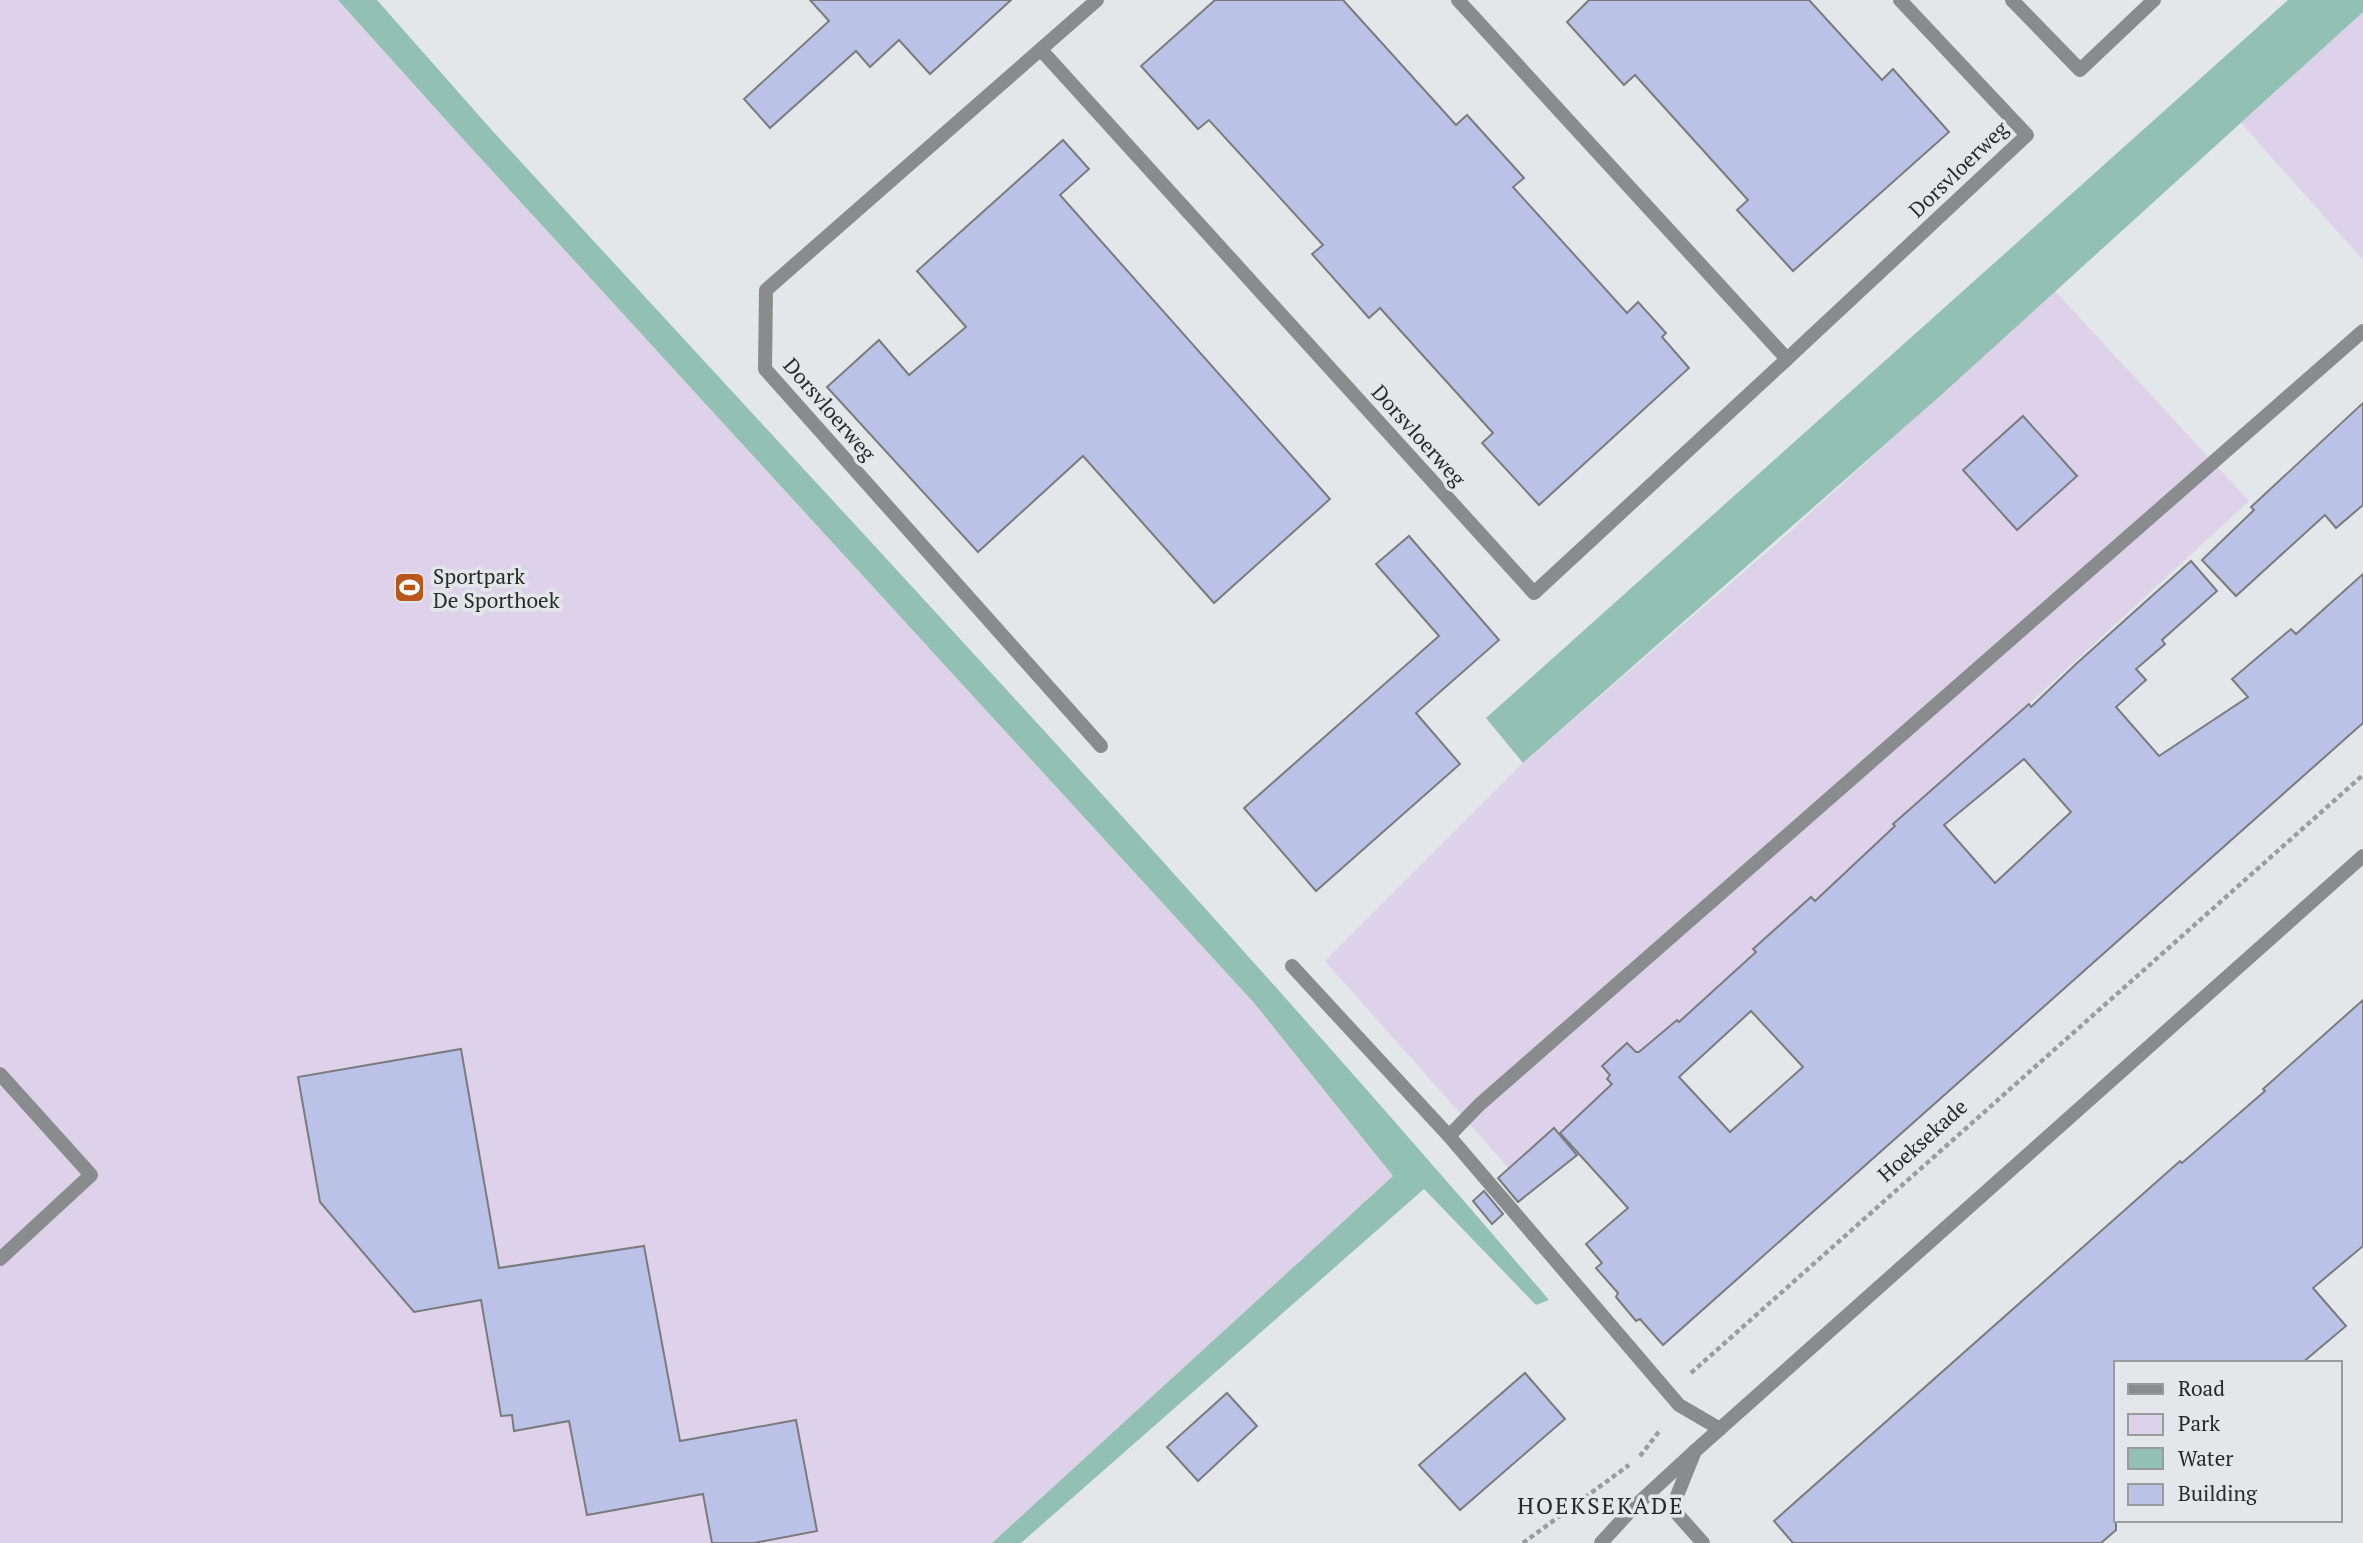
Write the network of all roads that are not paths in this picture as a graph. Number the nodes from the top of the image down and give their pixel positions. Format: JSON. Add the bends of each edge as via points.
{"nodes":[{"id":1,"x":1097,"y":0,"type":"edge"},
{"id":2,"x":1458,"y":0,"type":"edge"},
{"id":3,"x":1900,"y":0,"type":"edge"},
{"id":4,"x":2012,"y":0,"type":"edge"},
{"id":5,"x":2154,"y":0,"type":"edge"},
{"id":6,"x":1042,"y":51,"type":"junction"},
{"id":7,"x":2363,"y":331,"type":"edge"},
{"id":8,"x":1787,"y":359,"type":"junction"},
{"id":9,"x":1101,"y":746,"type":"dead end"},
{"id":10,"x":2363,"y":856,"type":"edge"},
{"id":11,"x":1292,"y":966,"type":"dead end"},
{"id":12,"x":0,"y":1074,"type":"edge"},
{"id":13,"x":1449,"y":1136,"type":"junction"},
{"id":14,"x":0,"y":1259,"type":"edge"},
{"id":15,"x":1720,"y":1429,"type":"junction"},
{"id":16,"x":1695,"y":1451,"type":"junction"},
{"id":17,"x":1601,"y":1543,"type":"edge"},
{"id":18,"x":1703,"y":1543,"type":"edge"}],
"edges":[{"from":1,"to":6,"type":"street","name":"Dorsvloerweg"},
{"from":2,"to":8,"type":"street"},
{"from":3,"to":8,"type":"street","name":"Dorsvloerweg","via":[[2027,135]]},
{"from":4,"to":5,"type":"street","via":[[2080,71]]},
{"from":6,"to":8,"type":"street","name":"Dorsvloerweg","via":[[1534,593]]},
{"from":6,"to":9,"type":"street","name":"Dorsvloerweg","via":[[765,290],[765,369]]},
{"from":7,"to":13,"type":"street","via":[[1500,1086]]},
{"from":10,"to":15,"type":"street"},
{"from":11,"to":13,"type":"street"},
{"from":12,"to":14,"type":"street","via":[[90,1175]]},
{"from":13,"to":15,"type":"street","via":[[1679,1405]]},
{"from":15,"to":16,"type":"street"},
{"from":16,"to":17,"type":"street"},
{"from":16,"to":18,"type":"street","via":[[1672,1508]]}]}
